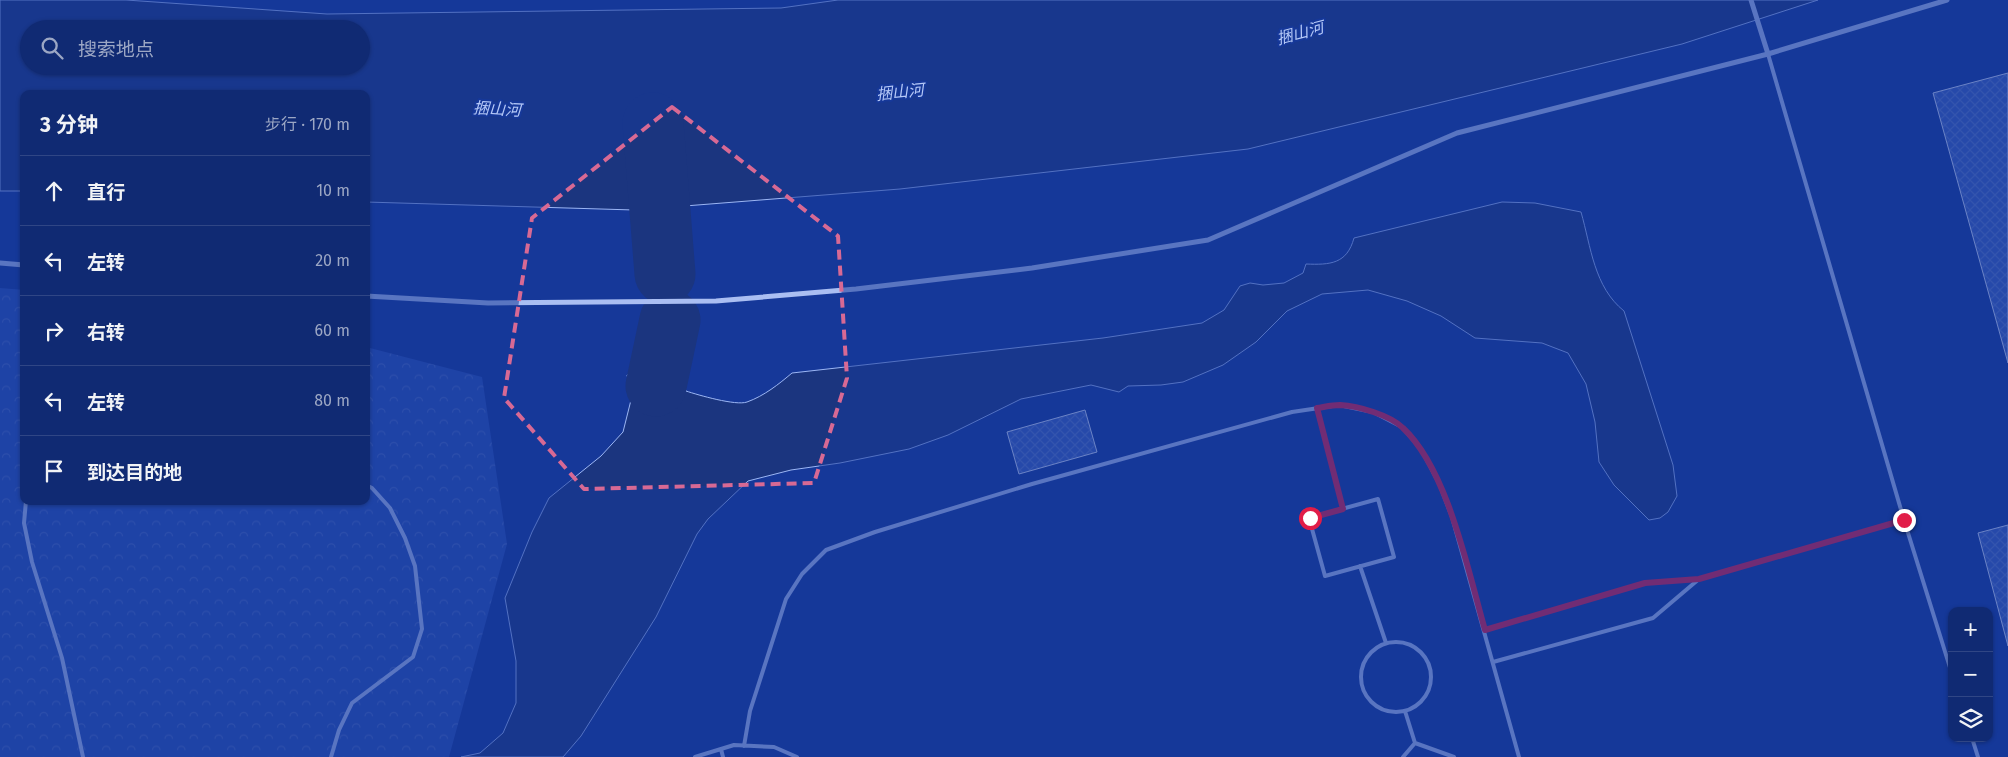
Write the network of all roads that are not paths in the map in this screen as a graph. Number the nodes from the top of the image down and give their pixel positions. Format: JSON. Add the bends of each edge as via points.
{"nodes":[{"id":1,"x":1751,"y":0,"type":"edge"},
{"id":2,"x":1946,"y":0,"type":"edge"},
{"id":3,"x":1768,"y":54,"type":"junction"},
{"id":4,"x":0,"y":263,"type":"edge"},
{"id":5,"x":20,"y":265,"type":"edge"},
{"id":6,"x":370,"y":296,"type":"edge"},
{"id":7,"x":1317,"y":408,"type":"junction"},
{"id":8,"x":370,"y":487,"type":"edge"},
{"id":9,"x":26,"y":505,"type":"edge"},
{"id":10,"x":1343,"y":509,"type":"junction"},
{"id":11,"x":1904,"y":520,"type":"junction"},
{"id":12,"x":1360,"y":566,"type":"junction"},
{"id":13,"x":1699,"y":579,"type":"junction"},
{"id":14,"x":1485,"y":630,"type":"junction"},
{"id":15,"x":1386,"y":643,"type":"junction"},
{"id":16,"x":1948,"y":661,"type":"edge"},
{"id":17,"x":1493,"y":662,"type":"junction"},
{"id":18,"x":1406,"y":711,"type":"junction"},
{"id":19,"x":1973,"y":742,"type":"edge"},
{"id":20,"x":1415,"y":743,"type":"junction"},
{"id":21,"x":744,"y":746,"type":"junction"},
{"id":22,"x":721,"y":749,"type":"junction"},
{"id":23,"x":83,"y":757,"type":"edge"},
{"id":24,"x":331,"y":757,"type":"edge"},
{"id":25,"x":695,"y":757,"type":"edge"},
{"id":26,"x":723,"y":757,"type":"edge"},
{"id":27,"x":797,"y":757,"type":"edge"},
{"id":28,"x":1403,"y":757,"type":"edge"},
{"id":29,"x":1454,"y":757,"type":"edge"},
{"id":30,"x":1519,"y":757,"type":"edge"},
{"id":31,"x":1978,"y":757,"type":"edge"}],
"edges":[{"from":1,"to":3,"type":"street"},
{"from":2,"to":3,"type":"street"},
{"from":3,"to":6,"type":"street","via":[[1457,133],[1208,240],[1022,269],[856,289],[716,301],[488,303]]},
{"from":3,"to":11,"type":"lane"},
{"from":4,"to":5,"type":"street"},
{"from":7,"to":10,"type":"lane"},
{"from":7,"to":14,"type":"lane","via":[[1339,405],[1373,412],[1402,426],[1421,449],[1452,516]]},
{"from":7,"to":21,"type":"lane","via":[[1292,412],[1032,484],[826,550],[802,574],[786,599],[750,711]]},
{"from":8,"to":24,"type":"lane","via":[[390,508],[405,538],[415,566],[422,629],[413,657],[352,703]]},
{"from":9,"to":23,"type":"lane","via":[[24,523],[32,562],[62,658]]},
{"from":10,"to":12,"type":"lane","via":[[1310,518],[1325,576]]},
{"from":10,"to":12,"type":"lane","via":[[1378,499],[1394,557]]},
{"from":11,"to":13,"type":"lane"},
{"from":11,"to":16,"type":"lane"},
{"from":12,"to":15,"type":"lane"},
{"from":13,"to":14,"type":"lane","via":[[1645,583]]},
{"from":13,"to":17,"type":"lane","via":[[1653,618]]},
{"from":14,"to":17,"type":"lane"},
{"from":15,"to":18,"type":"lane","via":[[1370,652],[1360,673],[1361,684],[1369,700],[1381,709]]},
{"from":15,"to":18,"type":"lane","via":[[1403,642],[1414,646],[1429,663],[1432,674],[1428,694],[1421,703]]},
{"from":17,"to":30,"type":"lane"},
{"from":18,"to":20,"type":"lane"},
{"from":19,"to":31,"type":"lane"},
{"from":20,"to":28,"type":"lane"},
{"from":20,"to":29,"type":"lane"},
{"from":21,"to":22,"type":"lane"},
{"from":21,"to":27,"type":"lane","via":[[774,747]]},
{"from":22,"to":25,"type":"lane"},
{"from":22,"to":26,"type":"lane"}]}
